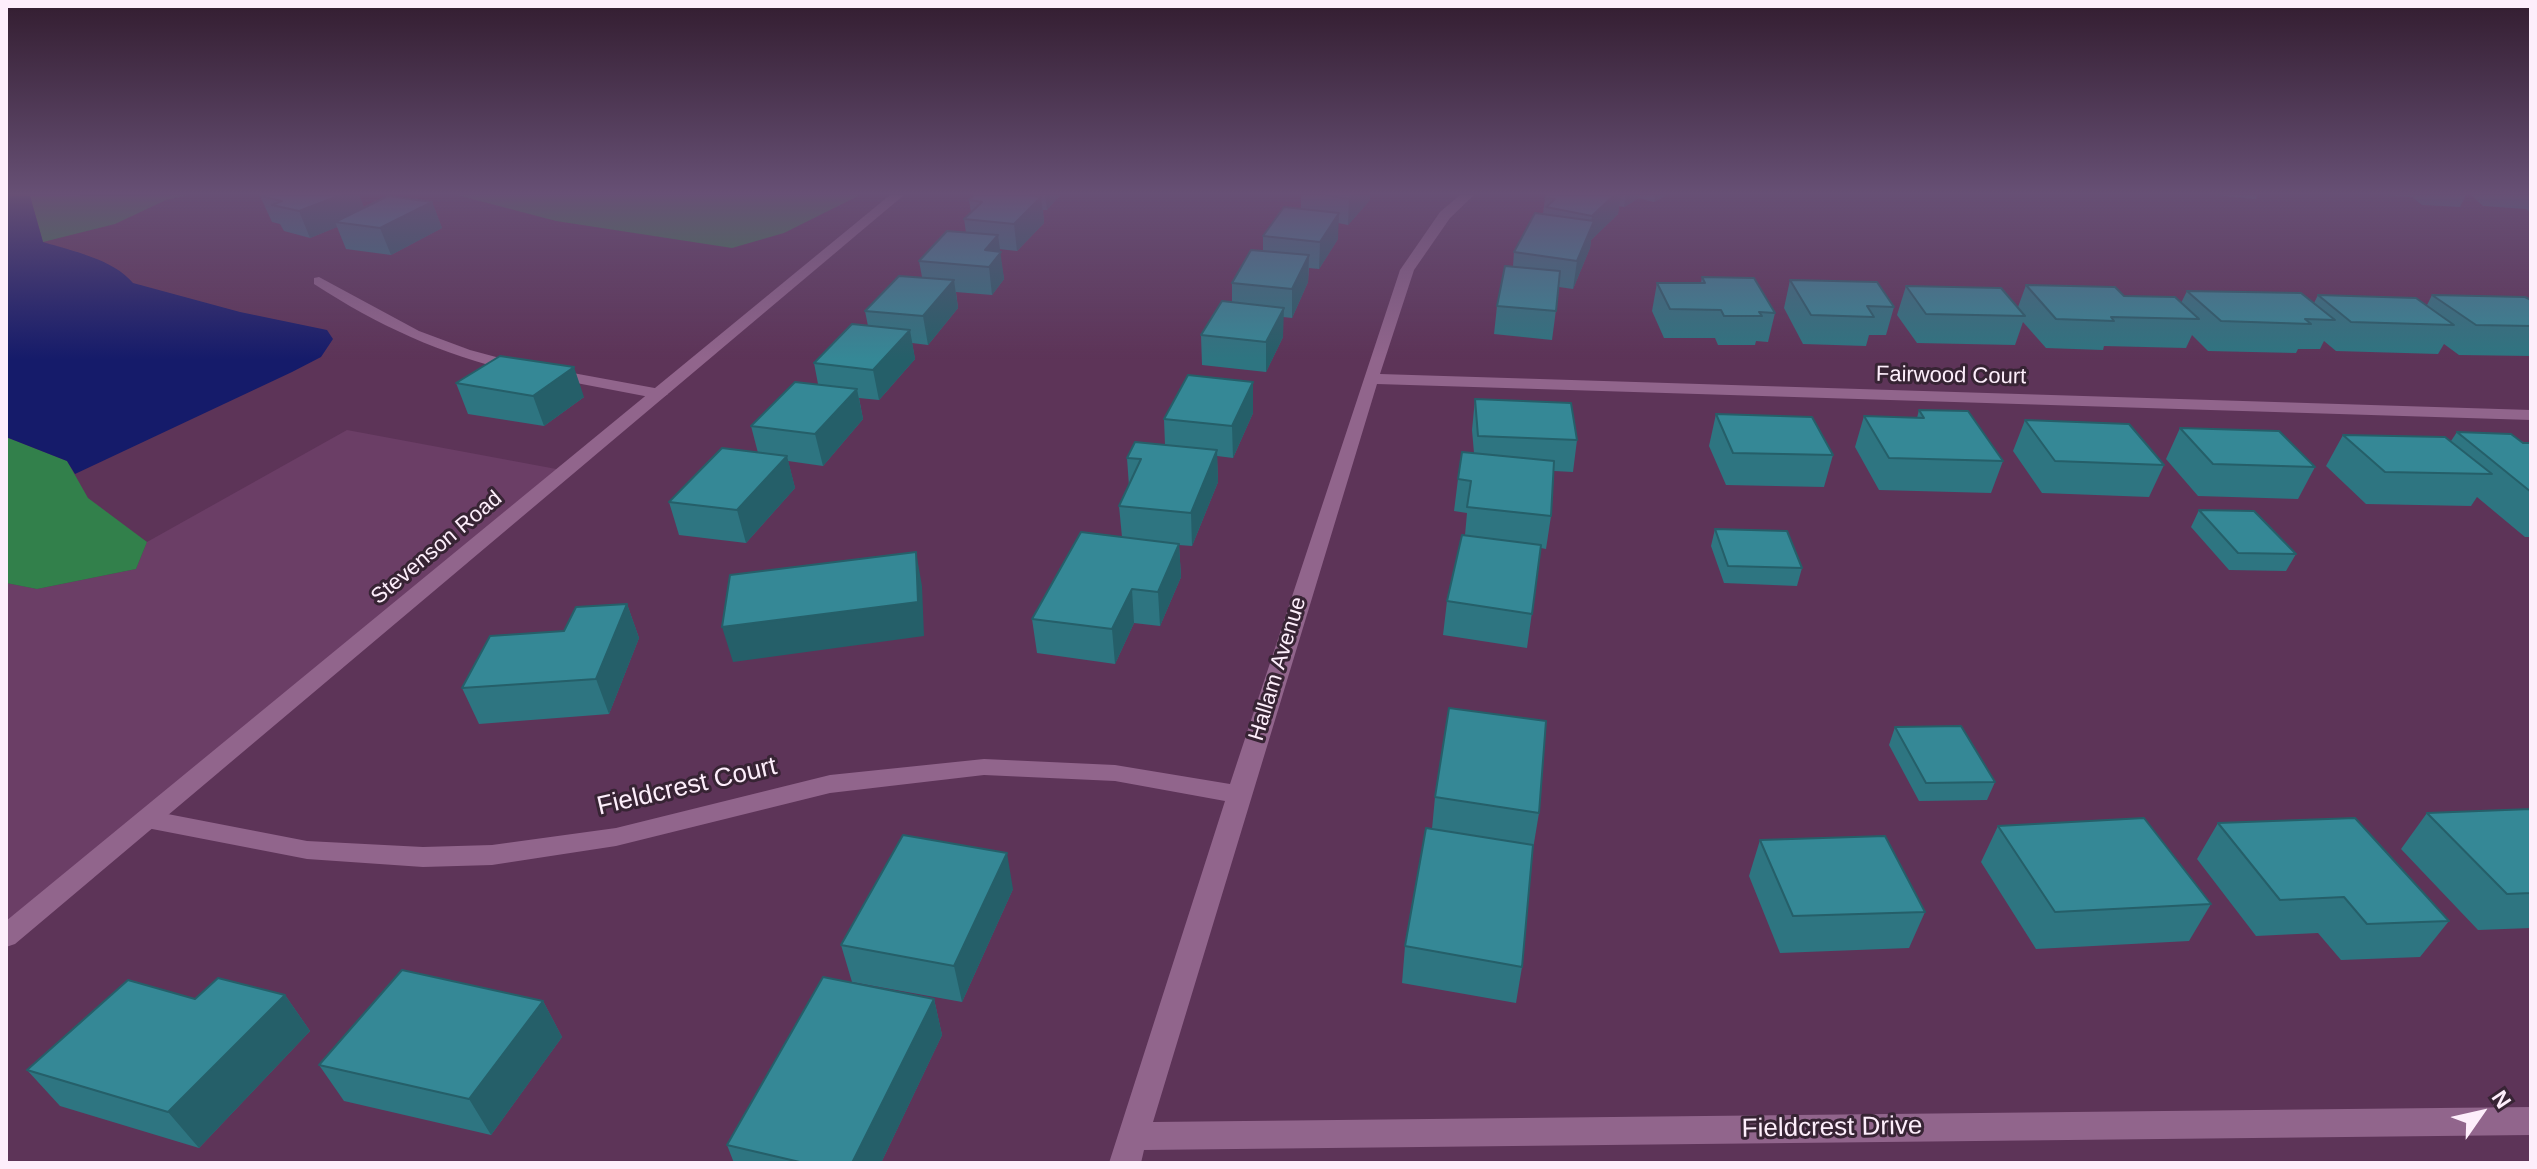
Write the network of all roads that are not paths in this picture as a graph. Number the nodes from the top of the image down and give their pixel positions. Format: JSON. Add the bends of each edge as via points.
{"nodes":[{"id":1,"x":833,"y":250,"type":"edge"},
{"id":2,"x":1421,"y":250,"type":"edge"},
{"id":3,"x":319,"y":281,"type":"dead end"},
{"id":4,"x":1370,"y":379,"type":"junction"},
{"id":5,"x":660,"y":394,"type":"junction"},
{"id":6,"x":2531,"y":415,"type":"edge"},
{"id":7,"x":1241,"y":795,"type":"junction"},
{"id":8,"x":147,"y":819,"type":"junction"},
{"id":9,"x":50,"y":900,"type":"junction"},
{"id":10,"x":6,"y":920,"type":"edge"},
{"id":11,"x":6,"y":936,"type":"edge"},
{"id":12,"x":2531,"y":1121,"type":"edge"},
{"id":13,"x":1130,"y":1149,"type":"edge"}],
"edges":[{"from":1,"to":5,"type":"street","name":"Stevenson Road"},
{"from":2,"to":4,"type":"street","name":"Hallam Avenue","via":[[1407,270]]},
{"from":3,"to":5,"type":"street","via":[[422,337],[496,363]]},
{"from":4,"to":6,"type":"street","name":"Fairwood Court"},
{"from":4,"to":7,"type":"street","name":"Hallam Avenue","via":[[1273,675]]},
{"from":5,"to":8,"type":"street","name":"Stevenson Road"},
{"from":7,"to":8,"type":"street","name":"Fieldcrest Court","via":[[1115,773],[984,767],[830,784],[616,837],[492,855],[423,857],[307,850]]},
{"from":7,"to":13,"type":"street","name":"Hallam Avenue"},
{"from":8,"to":9,"type":"street","name":"Stevenson Road"},
{"from":9,"to":10,"type":"street"},
{"from":9,"to":11,"type":"street","name":"Stevenson Road"},
{"from":12,"to":13,"type":"street","name":"Fieldcrest Drive"}]}
